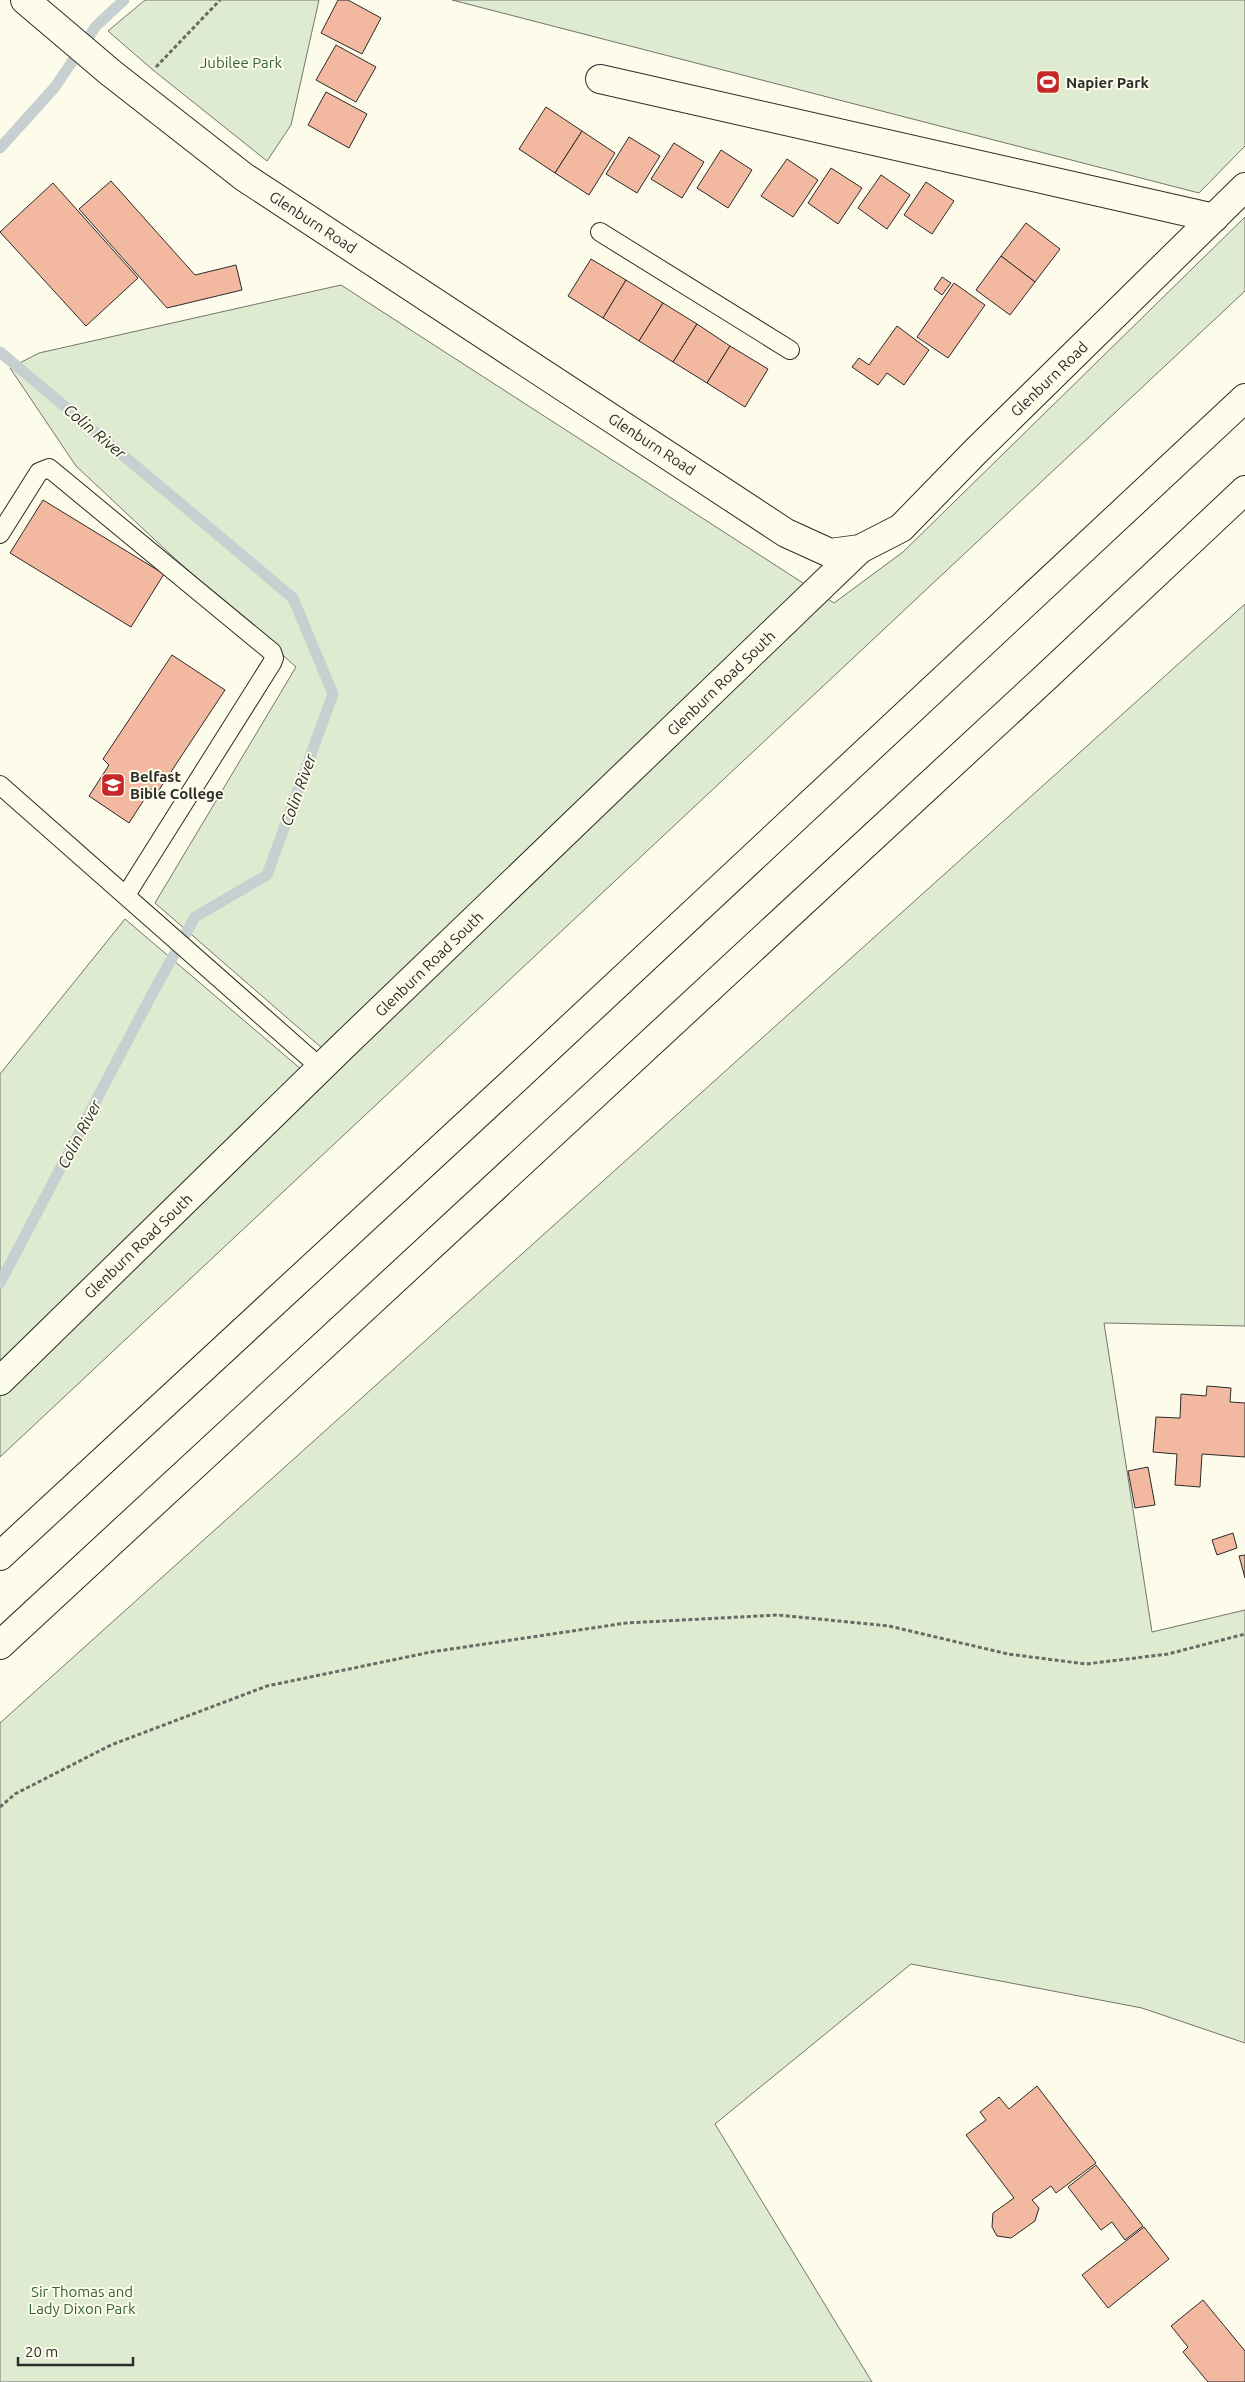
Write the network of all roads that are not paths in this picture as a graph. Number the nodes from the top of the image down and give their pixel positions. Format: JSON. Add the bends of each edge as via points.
{"nodes":[{"id":1,"x":25,"y":0,"type":"edge"},
{"id":2,"x":600,"y":79,"type":"dead end"},
{"id":3,"x":1245,"y":187,"type":"edge"},
{"id":4,"x":1214,"y":218,"type":"junction"},
{"id":5,"x":600,"y":232,"type":"dead end"},
{"id":6,"x":790,"y":350,"type":"dead end"},
{"id":7,"x":1245,"y":398,"type":"edge"},
{"id":8,"x":1245,"y":490,"type":"edge"},
{"id":9,"x":0,"y":534,"type":"edge"},
{"id":10,"x":860,"y":549,"type":"junction"},
{"id":11,"x":0,"y":785,"type":"edge"},
{"id":12,"x":126,"y":894,"type":"junction"},
{"id":13,"x":321,"y":1068,"type":"junction"},
{"id":14,"x":0,"y":1381,"type":"edge"},
{"id":15,"x":0,"y":1556,"type":"edge"},
{"id":16,"x":0,"y":1645,"type":"edge"}],
"edges":[{"from":1,"to":10,"type":"main road","name":"Glenburn Road","via":[[111,73],[244,177],[786,533],[830,553]]},
{"from":2,"to":4,"type":"main road"},
{"from":3,"to":4,"type":"main road","name":"Glenburn Road"},
{"from":4,"to":10,"type":"main road","name":"Glenburn Road","via":[[900,528]]},
{"from":5,"to":6,"type":"lane"},
{"from":7,"to":15,"type":"main road"},
{"from":8,"to":16,"type":"main road"},
{"from":9,"to":12,"type":"lane","via":[[39,472],[50,468],[272,652],[272,663]]},
{"from":10,"to":13,"type":"main road","name":"Glenburn Road South"},
{"from":11,"to":12,"type":"lane"},
{"from":12,"to":13,"type":"lane","via":[[165,933]]},
{"from":13,"to":14,"type":"main road","name":"Glenburn Road South"}]}
